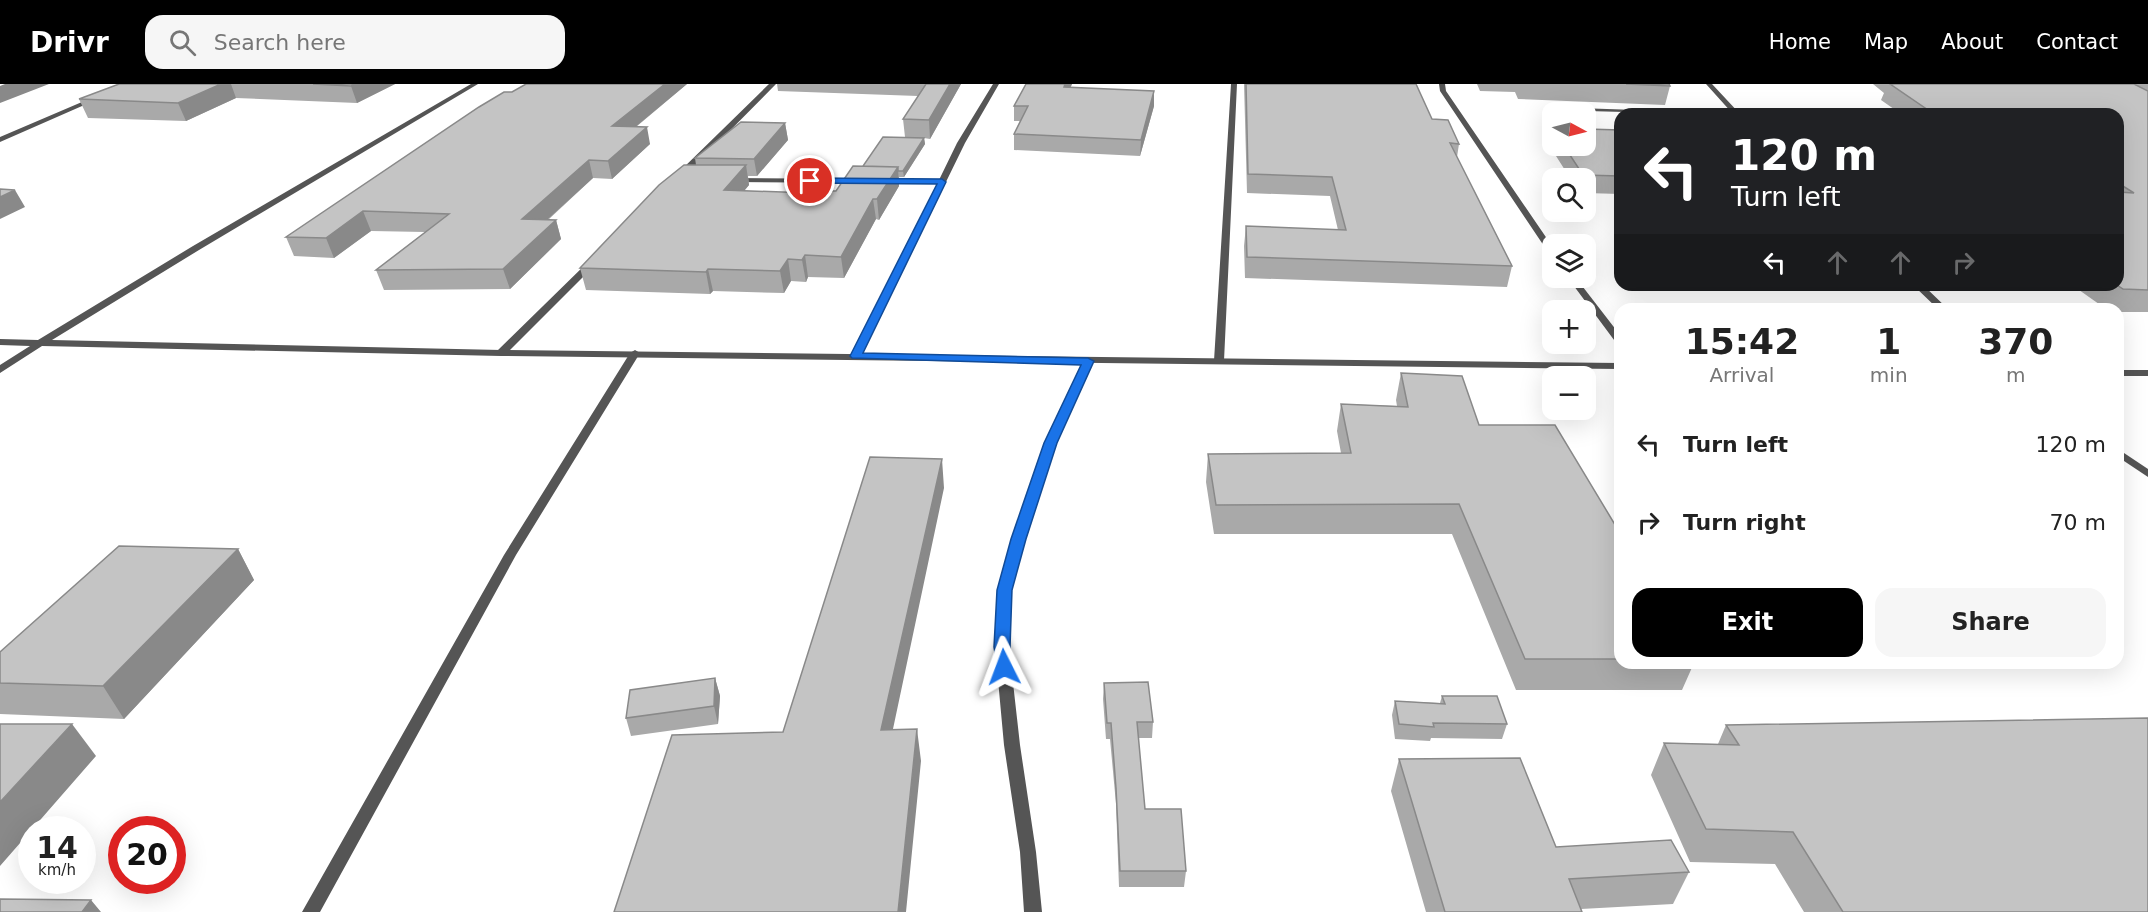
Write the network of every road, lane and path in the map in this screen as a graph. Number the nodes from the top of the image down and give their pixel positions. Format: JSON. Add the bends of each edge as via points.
{"nodes":[{"id":1,"x":475,"y":84,"type":"edge"},
{"id":2,"x":773,"y":84,"type":"edge"},
{"id":3,"x":996,"y":84,"type":"edge"},
{"id":4,"x":1234,"y":84,"type":"edge"},
{"id":5,"x":1442,"y":84,"type":"edge"},
{"id":6,"x":1709,"y":84,"type":"edge"},
{"id":7,"x":103,"y":95,"type":"edge"},
{"id":8,"x":1731,"y":108,"type":"edge"},
{"id":9,"x":1596,"y":110,"type":"edge"},
{"id":10,"x":1614,"y":111,"type":"edge"},
{"id":11,"x":0,"y":140,"type":"edge"},
{"id":12,"x":689,"y":180,"type":"edge"},
{"id":13,"x":723,"y":180,"type":"edge"},
{"id":14,"x":942,"y":182,"type":"junction"},
{"id":15,"x":1542,"y":237,"type":"edge"},
{"id":16,"x":602,"y":254,"type":"edge"},
{"id":17,"x":1580,"y":288,"type":"edge"},
{"id":18,"x":1924,"y":291,"type":"edge"},
{"id":19,"x":1937,"y":303,"type":"edge"},
{"id":20,"x":1614,"y":334,"type":"edge"},
{"id":21,"x":0,"y":342,"type":"edge"},
{"id":22,"x":40,"y":343,"type":"junction"},
{"id":23,"x":501,"y":353,"type":"junction"},
{"id":24,"x":635,"y":353,"type":"junction"},
{"id":25,"x":856,"y":356,"type":"junction"},
{"id":26,"x":1088,"y":361,"type":"junction"},
{"id":27,"x":1219,"y":361,"type":"junction"},
{"id":28,"x":1614,"y":366,"type":"edge"},
{"id":29,"x":0,"y":370,"type":"edge"},
{"id":30,"x":2124,"y":373,"type":"edge"},
{"id":31,"x":2148,"y":374,"type":"edge"},
{"id":32,"x":2124,"y":456,"type":"edge"},
{"id":33,"x":2148,"y":474,"type":"edge"},
{"id":34,"x":311,"y":912,"type":"edge"},
{"id":35,"x":1033,"y":912,"type":"edge"}],
"edges":[{"from":1,"to":22,"type":"street"},
{"from":2,"to":12,"type":"street","via":[[678,180]]},
{"from":3,"to":14,"type":"street","via":[[960,143]]},
{"from":4,"to":27,"type":"street"},
{"from":5,"to":15,"type":"street"},
{"from":6,"to":8,"type":"street"},
{"from":7,"to":11,"type":"street"},
{"from":9,"to":10,"type":"street"},
{"from":13,"to":14,"type":"street"},
{"from":14,"to":25,"type":"street"},
{"from":16,"to":23,"type":"street"},
{"from":17,"to":20,"type":"street"},
{"from":18,"to":19,"type":"street"},
{"from":21,"to":22,"type":"street"},
{"from":22,"to":23,"type":"street"},
{"from":22,"to":29,"type":"street"},
{"from":23,"to":24,"type":"street"},
{"from":24,"to":25,"type":"street"},
{"from":24,"to":34,"type":"street","via":[[510,555]]},
{"from":25,"to":26,"type":"street"},
{"from":26,"to":27,"type":"street"},
{"from":26,"to":35,"type":"street","via":[[1050,443],[1005,590],[1002,647]]},
{"from":27,"to":28,"type":"street"},
{"from":30,"to":31,"type":"street"},
{"from":32,"to":33,"type":"street"}]}
